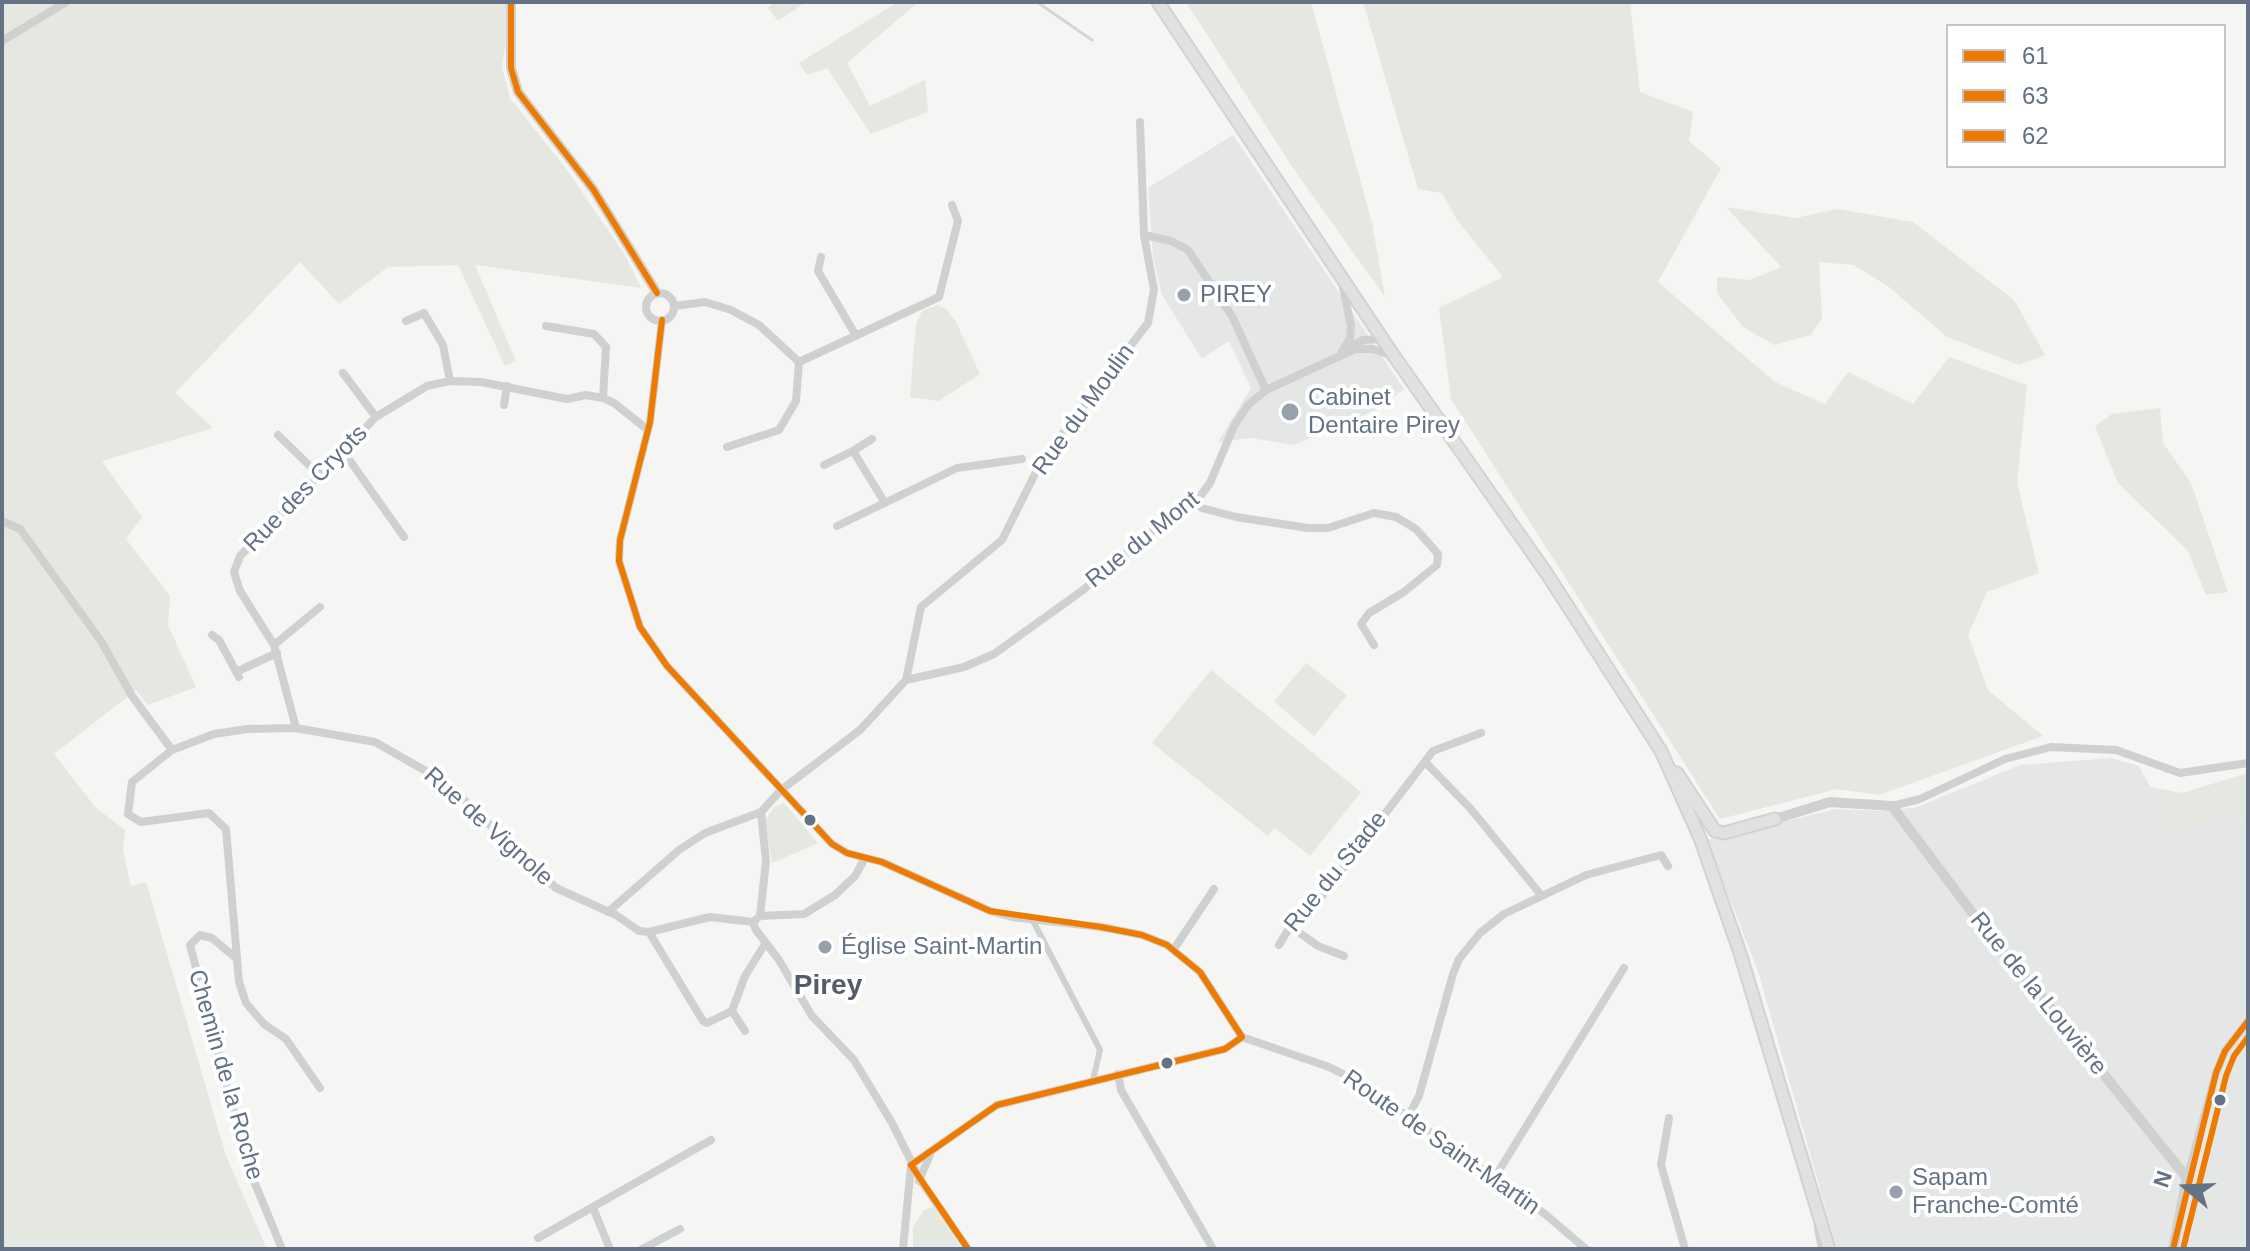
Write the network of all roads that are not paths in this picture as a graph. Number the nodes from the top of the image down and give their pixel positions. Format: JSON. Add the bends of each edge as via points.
{"nodes":[{"id":1,"x":66,"y":2,"type":"edge"},
{"id":2,"x":511,"y":2,"type":"edge"},
{"id":3,"x":1158,"y":2,"type":"edge"},
{"id":4,"x":2,"y":41,"type":"edge"},
{"id":5,"x":1140,"y":122,"type":"dead end"},
{"id":6,"x":952,"y":205,"type":"dead end"},
{"id":7,"x":1144,"y":235,"type":"junction"},
{"id":8,"x":821,"y":257,"type":"dead end"},
{"id":9,"x":1340,"y":274,"type":"junction"},
{"id":10,"x":657,"y":293,"type":"junction"},
{"id":11,"x":674,"y":306,"type":"junction"},
{"id":12,"x":662,"y":320,"type":"junction"},
{"id":13,"x":406,"y":321,"type":"dead end"},
{"id":14,"x":546,"y":326,"type":"dead end"},
{"id":15,"x":855,"y":334,"type":"junction"},
{"id":16,"x":1383,"y":339,"type":"junction"},
{"id":17,"x":1340,"y":353,"type":"junction"},
{"id":18,"x":1394,"y":356,"type":"junction"},
{"id":19,"x":799,"y":362,"type":"junction"},
{"id":20,"x":343,"y":373,"type":"dead end"},
{"id":21,"x":450,"y":381,"type":"junction"},
{"id":22,"x":507,"y":386,"type":"junction"},
{"id":23,"x":1266,"y":390,"type":"junction"},
{"id":24,"x":603,"y":398,"type":"junction"},
{"id":25,"x":504,"y":405,"type":"dead end"},
{"id":26,"x":376,"y":417,"type":"junction"},
{"id":27,"x":648,"y":430,"type":"junction"},
{"id":28,"x":278,"y":435,"type":"dead end"},
{"id":29,"x":872,"y":439,"type":"dead end"},
{"id":30,"x":727,"y":447,"type":"dead end"},
{"id":31,"x":343,"y":451,"type":"junction"},
{"id":32,"x":853,"y":451,"type":"junction"},
{"id":33,"x":1022,"y":459,"type":"dead end"},
{"id":34,"x":824,"y":465,"type":"dead end"},
{"id":35,"x":318,"y":474,"type":"junction"},
{"id":36,"x":885,"y":503,"type":"junction"},
{"id":37,"x":1195,"y":503,"type":"junction"},
{"id":38,"x":2,"y":521,"type":"edge"},
{"id":39,"x":837,"y":526,"type":"dead end"},
{"id":40,"x":404,"y":537,"type":"dead end"},
{"id":41,"x":320,"y":607,"type":"dead end"},
{"id":42,"x":212,"y":635,"type":"dead end"},
{"id":43,"x":1374,"y":645,"type":"dead end"},
{"id":44,"x":276,"y":649,"type":"junction"},
{"id":45,"x":906,"y":680,"type":"junction"},
{"id":46,"x":296,"y":728,"type":"junction"},
{"id":47,"x":1481,"y":733,"type":"dead end"},
{"id":48,"x":172,"y":750,"type":"junction"},
{"id":49,"x":1661,"y":751,"type":"junction"},
{"id":50,"x":1425,"y":762,"type":"junction"},
{"id":51,"x":2248,"y":763,"type":"edge"},
{"id":52,"x":781,"y":790,"type":"junction"},
{"id":53,"x":1892,"y":806,"type":"junction"},
{"id":54,"x":761,"y":812,"type":"junction"},
{"id":55,"x":1775,"y":819,"type":"joint"},
{"id":56,"x":865,"y":858,"type":"junction"},
{"id":57,"x":1668,"y":866,"type":"dead end"},
{"id":58,"x":1214,"y":889,"type":"dead end"},
{"id":59,"x":1541,"y":895,"type":"junction"},
{"id":60,"x":608,"y":912,"type":"junction"},
{"id":61,"x":756,"y":919,"type":"junction"},
{"id":62,"x":1032,"y":919,"type":"junction"},
{"id":63,"x":1290,"y":926,"type":"junction"},
{"id":64,"x":649,"y":932,"type":"junction"},
{"id":65,"x":765,"y":944,"type":"junction"},
{"id":66,"x":1279,"y":945,"type":"dead end"},
{"id":67,"x":1174,"y":949,"type":"junction"},
{"id":68,"x":1344,"y":956,"type":"dead end"},
{"id":69,"x":237,"y":959,"type":"junction"},
{"id":70,"x":1624,"y":968,"type":"dead end"},
{"id":71,"x":732,"y":1011,"type":"junction"},
{"id":72,"x":2248,"y":1021,"type":"edge"},
{"id":73,"x":745,"y":1031,"type":"dead end"},
{"id":74,"x":1242,"y":1037,"type":"junction"},
{"id":75,"x":1118,"y":1074,"type":"junction"},
{"id":76,"x":1093,"y":1080,"type":"junction"},
{"id":77,"x":320,"y":1088,"type":"dead end"},
{"id":78,"x":1409,"y":1115,"type":"junction"},
{"id":79,"x":1669,"y":1118,"type":"dead end"},
{"id":80,"x":711,"y":1140,"type":"dead end"},
{"id":81,"x":934,"y":1149,"type":"junction"},
{"id":82,"x":911,"y":1165,"type":"junction"},
{"id":83,"x":1805,"y":1169,"type":"junction"},
{"id":84,"x":1495,"y":1177,"type":"junction"},
{"id":85,"x":2187,"y":1178,"type":"junction"},
{"id":86,"x":921,"y":1181,"type":"junction"},
{"id":87,"x":909,"y":1188,"type":"junction"},
{"id":88,"x":593,"y":1208,"type":"junction"},
{"id":89,"x":680,"y":1229,"type":"dead end"},
{"id":90,"x":538,"y":1238,"type":"dead end"},
{"id":91,"x":282,"y":1249,"type":"edge"},
{"id":92,"x":610,"y":1249,"type":"edge"},
{"id":93,"x":642,"y":1249,"type":"edge"},
{"id":94,"x":903,"y":1249,"type":"edge"},
{"id":95,"x":968,"y":1249,"type":"edge"},
{"id":96,"x":1213,"y":1249,"type":"edge"},
{"id":97,"x":1586,"y":1249,"type":"edge"},
{"id":98,"x":1685,"y":1249,"type":"edge"},
{"id":99,"x":1822,"y":1249,"type":"edge"},
{"id":100,"x":1829,"y":1249,"type":"edge"},
{"id":101,"x":2173,"y":1249,"type":"edge"}],
"edges":[{"from":1,"to":4,"type":"street"},
{"from":2,"to":10,"type":"street","via":[[511,68],[518,92],[593,189]]},
{"from":3,"to":9,"type":"main road"},
{"from":5,"to":7,"type":"street","name":"Rue du Moulin"},
{"from":6,"to":15,"type":"street","via":[[958,221],[939,297]]},
{"from":7,"to":23,"type":"street","via":[[1188,250],[1232,316]]},
{"from":7,"to":45,"type":"street","name":"Rue du Moulin","via":[[1154,290],[1148,323],[1057,441],[1002,540],[921,607]]},
{"from":8,"to":15,"type":"street","via":[[818,271]]},
{"from":9,"to":16,"type":"main road"},
{"from":9,"to":17,"type":"street","via":[[1351,326]]},
{"from":10,"to":11,"type":"street","via":[[668,295]]},
{"from":10,"to":12,"type":"street","via":[[649,298],[647,311]]},
{"from":11,"to":12,"type":"street"},
{"from":11,"to":19,"type":"street","via":[[705,302],[731,310],[759,325]]},
{"from":12,"to":27,"type":"street"},
{"from":13,"to":21,"type":"street","via":[[424,313],[443,345]]},
{"from":14,"to":24,"type":"street","via":[[594,334],[606,347]]},
{"from":15,"to":19,"type":"street"},
{"from":16,"to":17,"type":"street","name":"Rue du Mont","via":[[1363,340]]},
{"from":16,"to":18,"type":"main road"},
{"from":17,"to":18,"type":"street","via":[[1362,348]]},
{"from":17,"to":23,"type":"street","name":"Rue du Mont"},
{"from":18,"to":49,"type":"main road","via":[[1547,574]]},
{"from":19,"to":30,"type":"street","via":[[796,401],[779,430]]},
{"from":20,"to":26,"type":"street"},
{"from":21,"to":22,"type":"street","name":"Rue des Cryots"},
{"from":21,"to":26,"type":"street","name":"Rue des Cryots","via":[[427,386]]},
{"from":22,"to":24,"type":"street","name":"Rue des Cryots","via":[[567,399]]},
{"from":22,"to":25,"type":"street"},
{"from":23,"to":37,"type":"street","name":"Rue du Mont","via":[[1234,426],[1210,483]]},
{"from":24,"to":27,"type":"street"},
{"from":26,"to":31,"type":"street","name":"Rue des Cryots"},
{"from":27,"to":52,"type":"street","via":[[620,540],[619,561],[631,608],[667,666]]},
{"from":28,"to":35,"type":"street"},
{"from":29,"to":32,"type":"street"},
{"from":31,"to":35,"type":"street","name":"Rue des Cryots"},
{"from":31,"to":40,"type":"street"},
{"from":32,"to":34,"type":"street"},
{"from":32,"to":36,"type":"street"},
{"from":33,"to":36,"type":"street","via":[[957,468]]},
{"from":35,"to":44,"type":"street","name":"Rue des Cryots","via":[[240,556],[234,572]]},
{"from":36,"to":39,"type":"street"},
{"from":37,"to":43,"type":"street","via":[[1236,517],[1308,528],[1328,528],[1374,513],[1396,517],[1416,529],[1438,554],[1437,565],[1369,613],[1361,624]]},
{"from":37,"to":45,"type":"street","name":"Rue du Mont","via":[[994,654]]},
{"from":38,"to":48,"type":"street","via":[[20,529]]},
{"from":41,"to":44,"type":"street"},
{"from":42,"to":44,"type":"street","via":[[238,674]]},
{"from":44,"to":46,"type":"street","name":"Rue des Cryots"},
{"from":45,"to":52,"type":"street","via":[[860,730]]},
{"from":46,"to":48,"type":"street","name":"Rue de Vignole","via":[[214,734]]},
{"from":46,"to":60,"type":"street","name":"Rue de Vignole","via":[[375,742],[422,766],[556,888]]},
{"from":47,"to":50,"type":"street","name":"Rue du Stade","via":[[1443,745]]},
{"from":48,"to":69,"type":"street","name":"Chemin de la Roche","via":[[132,782],[128,814],[141,822],[209,813],[218,817],[229,842]]},
{"from":49,"to":55,"type":"main road","via":[[1715,831]]},
{"from":49,"to":83,"type":"main road","via":[[1700,838],[1735,939]]},
{"from":50,"to":59,"type":"street"},
{"from":50,"to":63,"type":"street","name":"Rue du Stade","via":[[1319,900],[1298,913]]},
{"from":51,"to":53,"type":"street","via":[[2180,773],[2116,750],[2051,747],[2005,759],[1920,799]]},
{"from":52,"to":54,"type":"street"},
{"from":52,"to":56,"type":"street","via":[[832,844]]},
{"from":53,"to":55,"type":"street","via":[[1830,802]]},
{"from":53,"to":85,"type":"street","name":"Rue de la Louvière","via":[[2001,951]]},
{"from":54,"to":60,"type":"street","via":[[705,833]]},
{"from":54,"to":61,"type":"street","via":[[766,861]]},
{"from":56,"to":61,"type":"street","via":[[835,895],[804,914]]},
{"from":56,"to":62,"type":"street","via":[[990,911]]},
{"from":57,"to":59,"type":"street","via":[[1661,855],[1607,868]]},
{"from":58,"to":67,"type":"street"},
{"from":59,"to":78,"type":"street","via":[[1491,923],[1459,959]]},
{"from":60,"to":64,"type":"street","name":"Rue de Vignole"},
{"from":61,"to":64,"type":"street","via":[[710,917]]},
{"from":61,"to":65,"type":"street"},
{"from":62,"to":67,"type":"street","via":[[1142,935]]},
{"from":62,"to":76,"type":"street","via":[[1100,1050]]},
{"from":63,"to":66,"type":"street","name":"Rue du Stade"},
{"from":63,"to":68,"type":"street"},
{"from":64,"to":71,"type":"street","via":[[703,1021]]},
{"from":65,"to":71,"type":"street"},
{"from":65,"to":82,"type":"street","via":[[807,1008],[854,1060]]},
{"from":67,"to":74,"type":"street","via":[[1200,972]]},
{"from":69,"to":77,"type":"street","via":[[246,1003],[286,1039]]},
{"from":69,"to":91,"type":"street","name":"Chemin de la Roche","via":[[212,938],[200,935],[190,945],[249,1169]]},
{"from":70,"to":84,"type":"street"},
{"from":71,"to":73,"type":"street"},
{"from":72,"to":85,"type":"street","via":[[2216,1073]]},
{"from":74,"to":75,"type":"street","via":[[1225,1049]]},
{"from":74,"to":78,"type":"street","name":"Route de Saint-Martin","via":[[1346,1075]]},
{"from":75,"to":76,"type":"street"},
{"from":75,"to":96,"type":"street","via":[[1121,1090]]},
{"from":76,"to":81,"type":"street","via":[[997,1105]]},
{"from":78,"to":84,"type":"street","name":"Route de Saint-Martin"},
{"from":79,"to":98,"type":"street","via":[[1661,1165]]},
{"from":80,"to":88,"type":"street"},
{"from":81,"to":82,"type":"street"},
{"from":81,"to":86,"type":"street"},
{"from":82,"to":86,"type":"street"},
{"from":82,"to":87,"type":"street"},
{"from":83,"to":99,"type":"street"},
{"from":83,"to":100,"type":"main road"},
{"from":84,"to":97,"type":"street","name":"Route de Saint-Martin"},
{"from":85,"to":101,"type":"street"},
{"from":86,"to":87,"type":"street"},
{"from":86,"to":95,"type":"street"},
{"from":87,"to":94,"type":"street"},
{"from":88,"to":90,"type":"street"},
{"from":88,"to":92,"type":"street"},
{"from":89,"to":93,"type":"street"}]}
